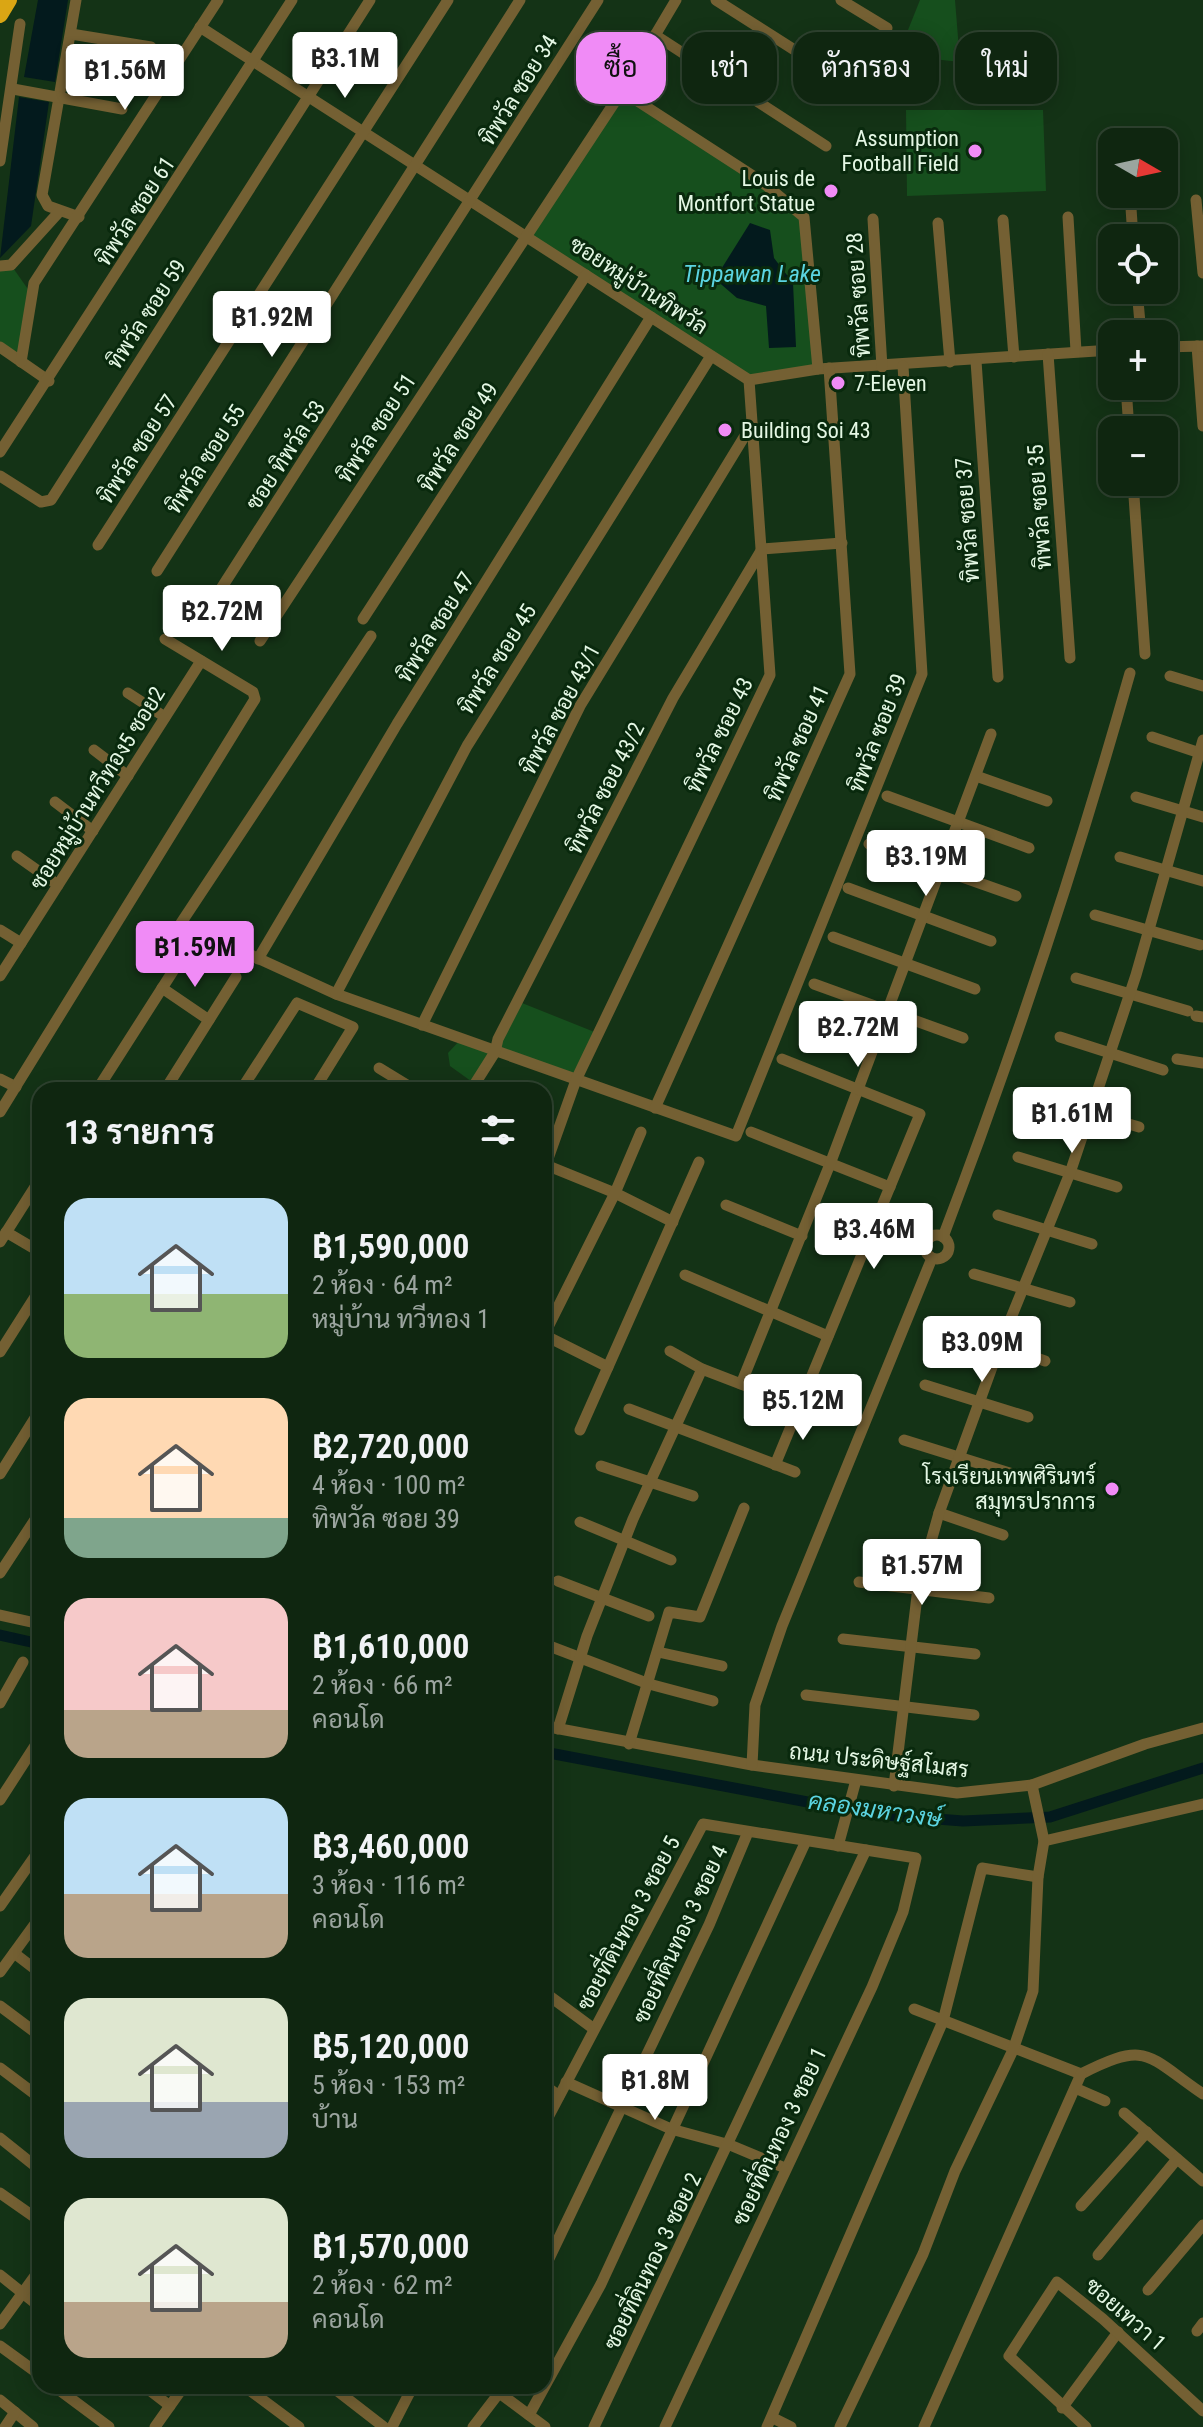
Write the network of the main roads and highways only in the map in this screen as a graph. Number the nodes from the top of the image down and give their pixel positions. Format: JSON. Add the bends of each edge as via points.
{"nodes":[{"id":1,"x":9,"y":0,"type":"edge"},
{"id":2,"x":0,"y":15,"type":"edge"}],
"edges":[{"from":1,"to":2,"type":"highway"}]}
